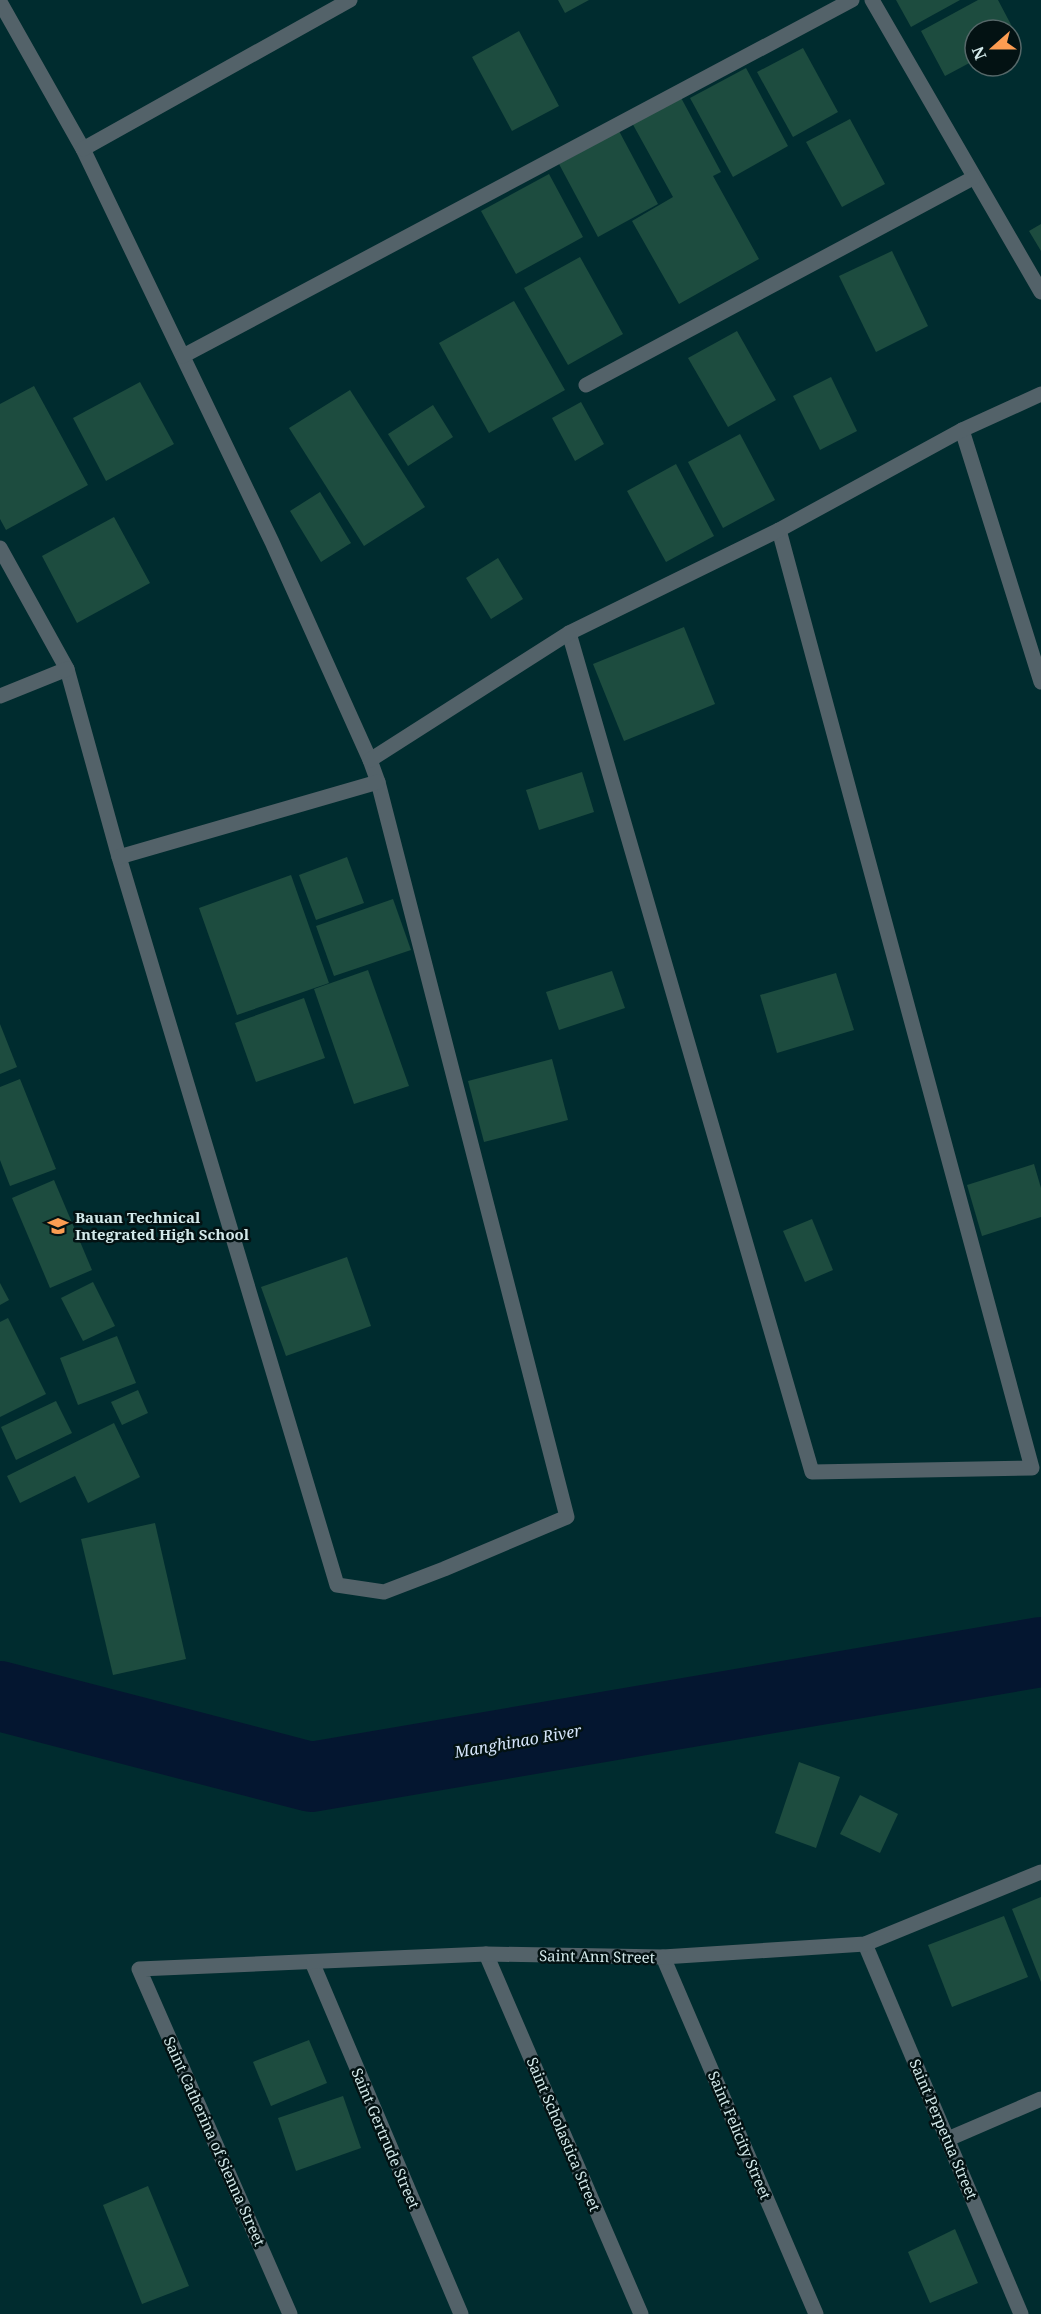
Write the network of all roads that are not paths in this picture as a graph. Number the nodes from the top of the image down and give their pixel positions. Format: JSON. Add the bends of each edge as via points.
{"nodes":[{"id":1,"x":350,"y":0,"type":"edge"},
{"id":2,"x":852,"y":0,"type":"edge"},
{"id":3,"x":872,"y":0,"type":"edge"},
{"id":4,"x":0,"y":2,"type":"edge"},
{"id":5,"x":83,"y":149,"type":"junction"},
{"id":6,"x":973,"y":178,"type":"junction"},
{"id":7,"x":1041,"y":292,"type":"edge"},
{"id":8,"x":183,"y":356,"type":"junction"},
{"id":9,"x":586,"y":385,"type":"dead end"},
{"id":10,"x":1041,"y":394,"type":"edge"},
{"id":11,"x":962,"y":430,"type":"junction"},
{"id":12,"x":779,"y":530,"type":"junction"},
{"id":13,"x":0,"y":548,"type":"edge"},
{"id":14,"x":569,"y":633,"type":"junction"},
{"id":15,"x":67,"y":669,"type":"junction"},
{"id":16,"x":1041,"y":682,"type":"edge"},
{"id":17,"x":0,"y":696,"type":"edge"},
{"id":18,"x":370,"y":760,"type":"junction"},
{"id":19,"x":378,"y":782,"type":"junction"},
{"id":20,"x":119,"y":857,"type":"junction"},
{"id":21,"x":1041,"y":1872,"type":"edge"},
{"id":22,"x":865,"y":1944,"type":"junction"},
{"id":23,"x":486,"y":1953,"type":"junction"},
{"id":24,"x":663,"y":1957,"type":"junction"},
{"id":25,"x":312,"y":1962,"type":"junction"},
{"id":26,"x":139,"y":1969,"type":"joint"},
{"id":27,"x":1041,"y":2099,"type":"edge"},
{"id":28,"x":948,"y":2139,"type":"junction"},
{"id":29,"x":290,"y":2314,"type":"edge"},
{"id":30,"x":460,"y":2314,"type":"edge"},
{"id":31,"x":641,"y":2314,"type":"edge"},
{"id":32,"x":816,"y":2314,"type":"edge"},
{"id":33,"x":1021,"y":2314,"type":"edge"}],
"edges":[{"from":1,"to":5,"type":"street"},
{"from":2,"to":8,"type":"street"},
{"from":3,"to":6,"type":"street"},
{"from":4,"to":5,"type":"street"},
{"from":5,"to":8,"type":"street"},
{"from":6,"to":7,"type":"street"},
{"from":6,"to":9,"type":"street"},
{"from":8,"to":18,"type":"street"},
{"from":10,"to":11,"type":"street"},
{"from":11,"to":12,"type":"street"},
{"from":11,"to":16,"type":"street"},
{"from":12,"to":14,"type":"street"},
{"from":12,"to":14,"type":"street","via":[[1032,1468],[812,1472]]},
{"from":13,"to":15,"type":"street"},
{"from":14,"to":18,"type":"street"},
{"from":15,"to":17,"type":"street"},
{"from":15,"to":20,"type":"street"},
{"from":18,"to":19,"type":"street"},
{"from":19,"to":20,"type":"street"},
{"from":19,"to":20,"type":"street","via":[[567,1517],[384,1592],[336,1585]]},
{"from":21,"to":22,"type":"street","name":"Saint Ann Street"},
{"from":22,"to":24,"type":"street","name":"Saint Ann Street"},
{"from":22,"to":28,"type":"street","name":"Saint Perpetua Street"},
{"from":23,"to":24,"type":"street","name":"Saint Ann Street"},
{"from":23,"to":25,"type":"street","name":"Saint Ann Street"},
{"from":23,"to":31,"type":"street","name":"Saint Scholastica Street"},
{"from":24,"to":32,"type":"street","name":"Saint Felicity Street"},
{"from":25,"to":26,"type":"street","name":"Saint Ann Street"},
{"from":25,"to":30,"type":"street","name":"Saint Gertrude Street"},
{"from":26,"to":29,"type":"street","name":"Saint Catherina of Sienna Street"},
{"from":27,"to":28,"type":"street"},
{"from":28,"to":33,"type":"street","name":"Saint Perpetua Street"}]}
